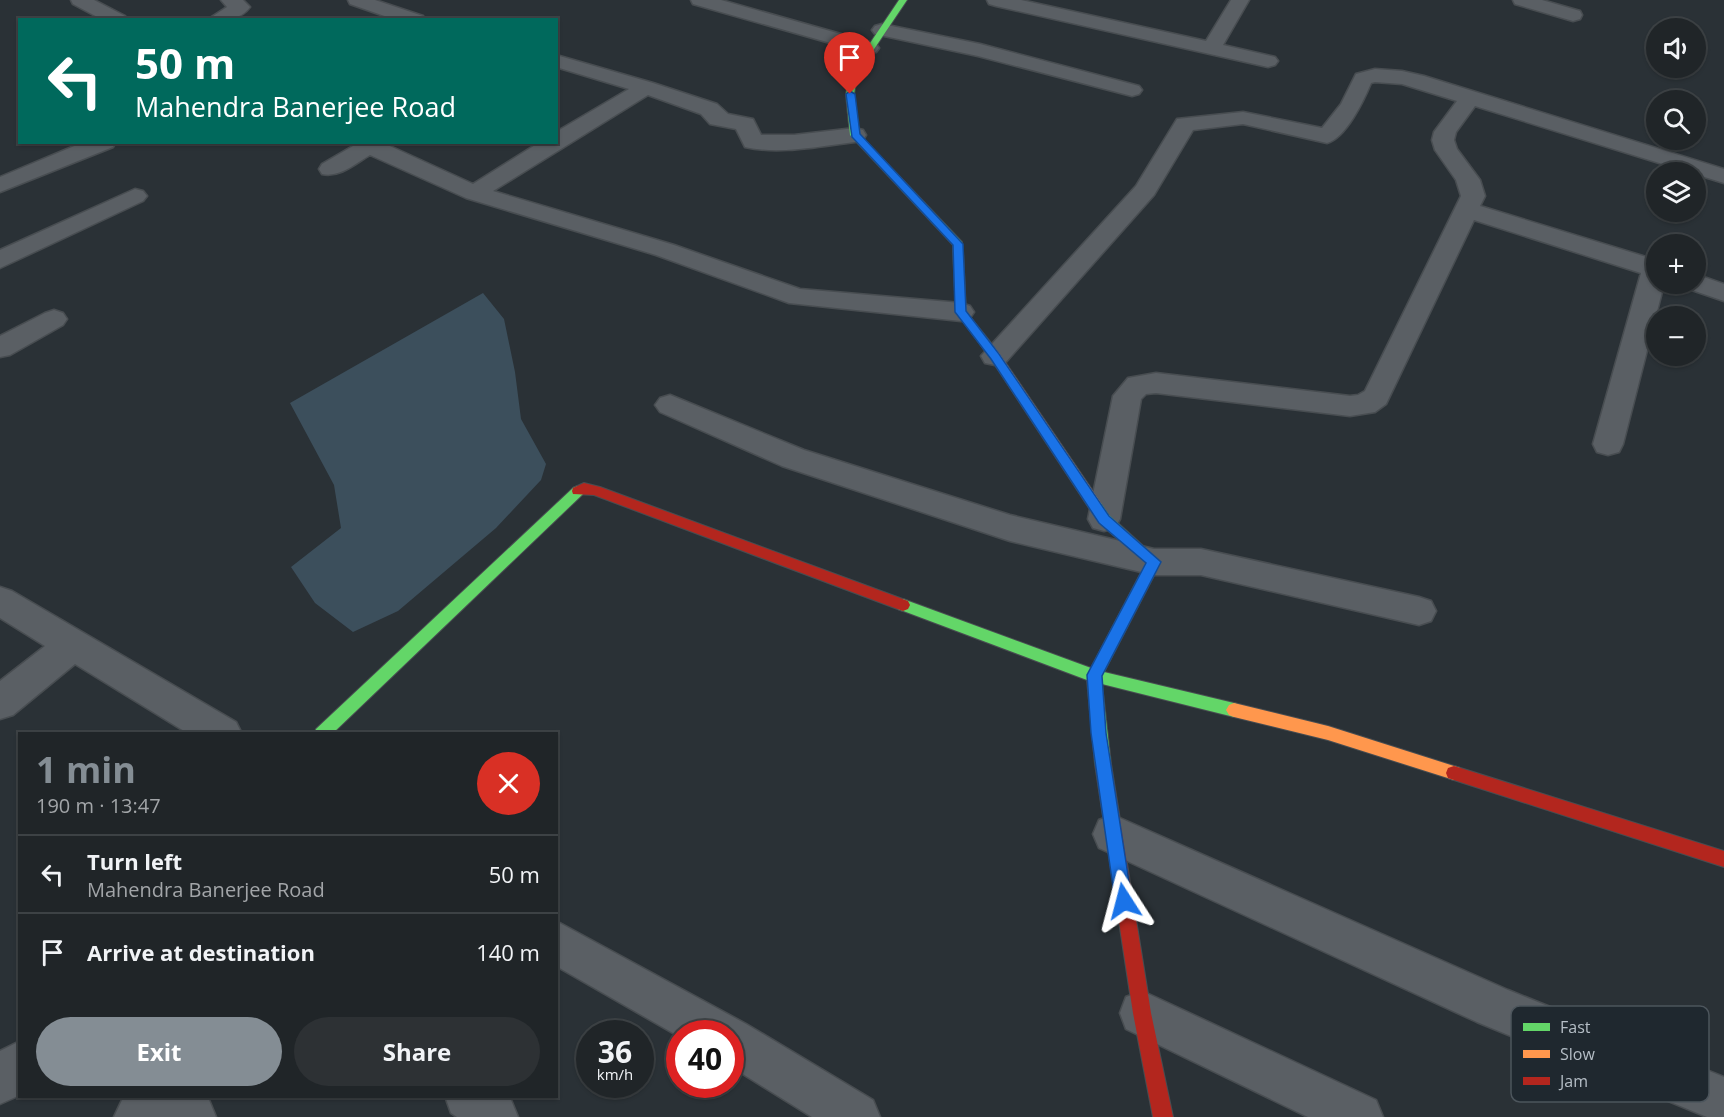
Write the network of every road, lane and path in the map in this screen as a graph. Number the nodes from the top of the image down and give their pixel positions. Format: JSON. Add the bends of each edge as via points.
{"nodes":[{"id":1,"x":80,"y":0,"type":"edge"},
{"id":2,"x":230,"y":0,"type":"edge"},
{"id":3,"x":357,"y":0,"type":"edge"},
{"id":4,"x":700,"y":0,"type":"edge"},
{"id":5,"x":903,"y":0,"type":"edge"},
{"id":6,"x":996,"y":0,"type":"edge"},
{"id":7,"x":1240,"y":0,"type":"edge"},
{"id":8,"x":1522,"y":0,"type":"edge"},
{"id":9,"x":408,"y":15,"type":"edge"},
{"id":10,"x":1573,"y":15,"type":"dead end"},
{"id":11,"x":114,"y":18,"type":"edge"},
{"id":12,"x":220,"y":18,"type":"edge"},
{"id":13,"x":882,"y":30,"type":"junction"},
{"id":14,"x":1212,"y":47,"type":"junction"},
{"id":15,"x":869,"y":48,"type":"junction"},
{"id":16,"x":1268,"y":61,"type":"dead end"},
{"id":17,"x":558,"y":62,"type":"edge"},
{"id":18,"x":646,"y":87,"type":"junction"},
{"id":19,"x":1132,"y":90,"type":"dead end"},
{"id":20,"x":1470,"y":98,"type":"junction"},
{"id":21,"x":855,"y":135,"type":"junction"},
{"id":22,"x":558,"y":141,"type":"edge"},
{"id":23,"x":100,"y":144,"type":"edge"},
{"id":24,"x":365,"y":144,"type":"edge"},
{"id":25,"x":553,"y":144,"type":"edge"},
{"id":26,"x":330,"y":169,"type":"dead end"},
{"id":27,"x":1724,"y":176,"type":"edge"},
{"id":28,"x":0,"y":185,"type":"edge"},
{"id":29,"x":474,"y":193,"type":"junction"},
{"id":30,"x":135,"y":196,"type":"dead end"},
{"id":31,"x":1467,"y":210,"type":"junction"},
{"id":32,"x":0,"y":260,"type":"edge"},
{"id":33,"x":1646,"y":265,"type":"edge"},
{"id":34,"x":1706,"y":286,"type":"edge"},
{"id":35,"x":1724,"y":293,"type":"edge"},
{"id":36,"x":1648,"y":294,"type":"edge"},
{"id":37,"x":961,"y":312,"type":"junction"},
{"id":38,"x":54,"y":319,"type":"dead end"},
{"id":39,"x":0,"y":348,"type":"edge"},
{"id":40,"x":995,"y":356,"type":"junction"},
{"id":41,"x":670,"y":405,"type":"dead end"},
{"id":42,"x":1608,"y":444,"type":"dead end"},
{"id":43,"x":1104,"y":519,"type":"junction"},
{"id":44,"x":1154,"y":562,"type":"junction"},
{"id":45,"x":0,"y":601,"type":"edge"},
{"id":46,"x":1419,"y":611,"type":"dead end"},
{"id":47,"x":74,"y":644,"type":"junction"},
{"id":48,"x":1094,"y":675,"type":"junction"},
{"id":49,"x":0,"y":703,"type":"edge"},
{"id":50,"x":220,"y":732,"type":"edge"},
{"id":51,"x":323,"y":732,"type":"edge"},
{"id":52,"x":1113,"y":834,"type":"junction"},
{"id":53,"x":1724,"y":859,"type":"edge"},
{"id":54,"x":558,"y":943,"type":"edge"},
{"id":55,"x":1142,"y":1013,"type":"junction"},
{"id":56,"x":1511,"y":1013,"type":"edge"},
{"id":57,"x":694,"y":1020,"type":"edge"},
{"id":58,"x":744,"y":1049,"type":"edge"},
{"id":59,"x":18,"y":1066,"type":"edge"},
{"id":60,"x":0,"y":1081,"type":"edge"},
{"id":61,"x":1709,"y":1094,"type":"edge"},
{"id":62,"x":150,"y":1098,"type":"edge"},
{"id":63,"x":171,"y":1098,"type":"edge"},
{"id":64,"x":470,"y":1098,"type":"edge"},
{"id":65,"x":1724,"y":1100,"type":"edge"},
{"id":66,"x":138,"y":1117,"type":"edge"},
{"id":67,"x":192,"y":1117,"type":"edge"},
{"id":68,"x":494,"y":1117,"type":"edge"},
{"id":69,"x":856,"y":1117,"type":"edge"},
{"id":70,"x":1163,"y":1117,"type":"edge"},
{"id":71,"x":1359,"y":1117,"type":"edge"}],
"edges":[{"from":1,"to":11,"type":"street"},
{"from":2,"to":12,"type":"street","via":[[241,7]]},
{"from":3,"to":9,"type":"street"},
{"from":4,"to":15,"type":"street"},
{"from":5,"to":13,"type":"street"},
{"from":6,"to":14,"type":"street"},
{"from":7,"to":14,"type":"street"},
{"from":8,"to":10,"type":"street"},
{"from":13,"to":15,"type":"street"},
{"from":13,"to":19,"type":"street","via":[[980,50]]},
{"from":14,"to":16,"type":"street"},
{"from":15,"to":21,"type":"street","via":[[854,73],[850,94]]},
{"from":17,"to":18,"type":"street"},
{"from":18,"to":21,"type":"street","via":[[709,109],[718,119],[745,124],[753,142]]},
{"from":18,"to":22,"type":"street"},
{"from":20,"to":27,"type":"street"},
{"from":20,"to":31,"type":"street","via":[[1443,140],[1468,180],[1473,196]]},
{"from":20,"to":40,"type":"street","via":[[1373,74],[1363,78],[1351,105],[1327,136],[1243,118],[1185,123],[1146,190]]},
{"from":21,"to":37,"type":"street","via":[[958,244]]},
{"from":23,"to":28,"type":"street"},
{"from":24,"to":26,"type":"street"},
{"from":24,"to":29,"type":"street"},
{"from":25,"to":29,"type":"street"},
{"from":29,"to":37,"type":"street","via":[[665,249],[798,297]]},
{"from":30,"to":32,"type":"street"},
{"from":31,"to":33,"type":"street"},
{"from":31,"to":43,"type":"street","via":[[1376,397],[1365,405],[1350,406],[1156,383],[1138,385],[1127,396]]},
{"from":34,"to":35,"type":"street"},
{"from":36,"to":42,"type":"street"},
{"from":37,"to":40,"type":"street"},
{"from":38,"to":39,"type":"street"},
{"from":40,"to":43,"type":"street"},
{"from":41,"to":44,"type":"street","via":[[793,458],[923,502],[1010,528]]},
{"from":43,"to":44,"type":"street"},
{"from":44,"to":46,"type":"street","via":[[1202,562]]},
{"from":44,"to":48,"type":"street"},
{"from":45,"to":47,"type":"street"},
{"from":47,"to":49,"type":"street"},
{"from":47,"to":50,"type":"street"},
{"from":48,"to":51,"type":"street","via":[[584,488],[574,492]]},
{"from":48,"to":52,"type":"street"},
{"from":48,"to":53,"type":"street","via":[[1328,733]]},
{"from":52,"to":55,"type":"street"},
{"from":52,"to":56,"type":"street"},
{"from":54,"to":57,"type":"street"},
{"from":55,"to":70,"type":"street"},
{"from":55,"to":71,"type":"street"},
{"from":58,"to":69,"type":"street"},
{"from":59,"to":60,"type":"street"},
{"from":61,"to":65,"type":"street"},
{"from":62,"to":66,"type":"street"},
{"from":63,"to":67,"type":"street"},
{"from":64,"to":68,"type":"street"}]}
